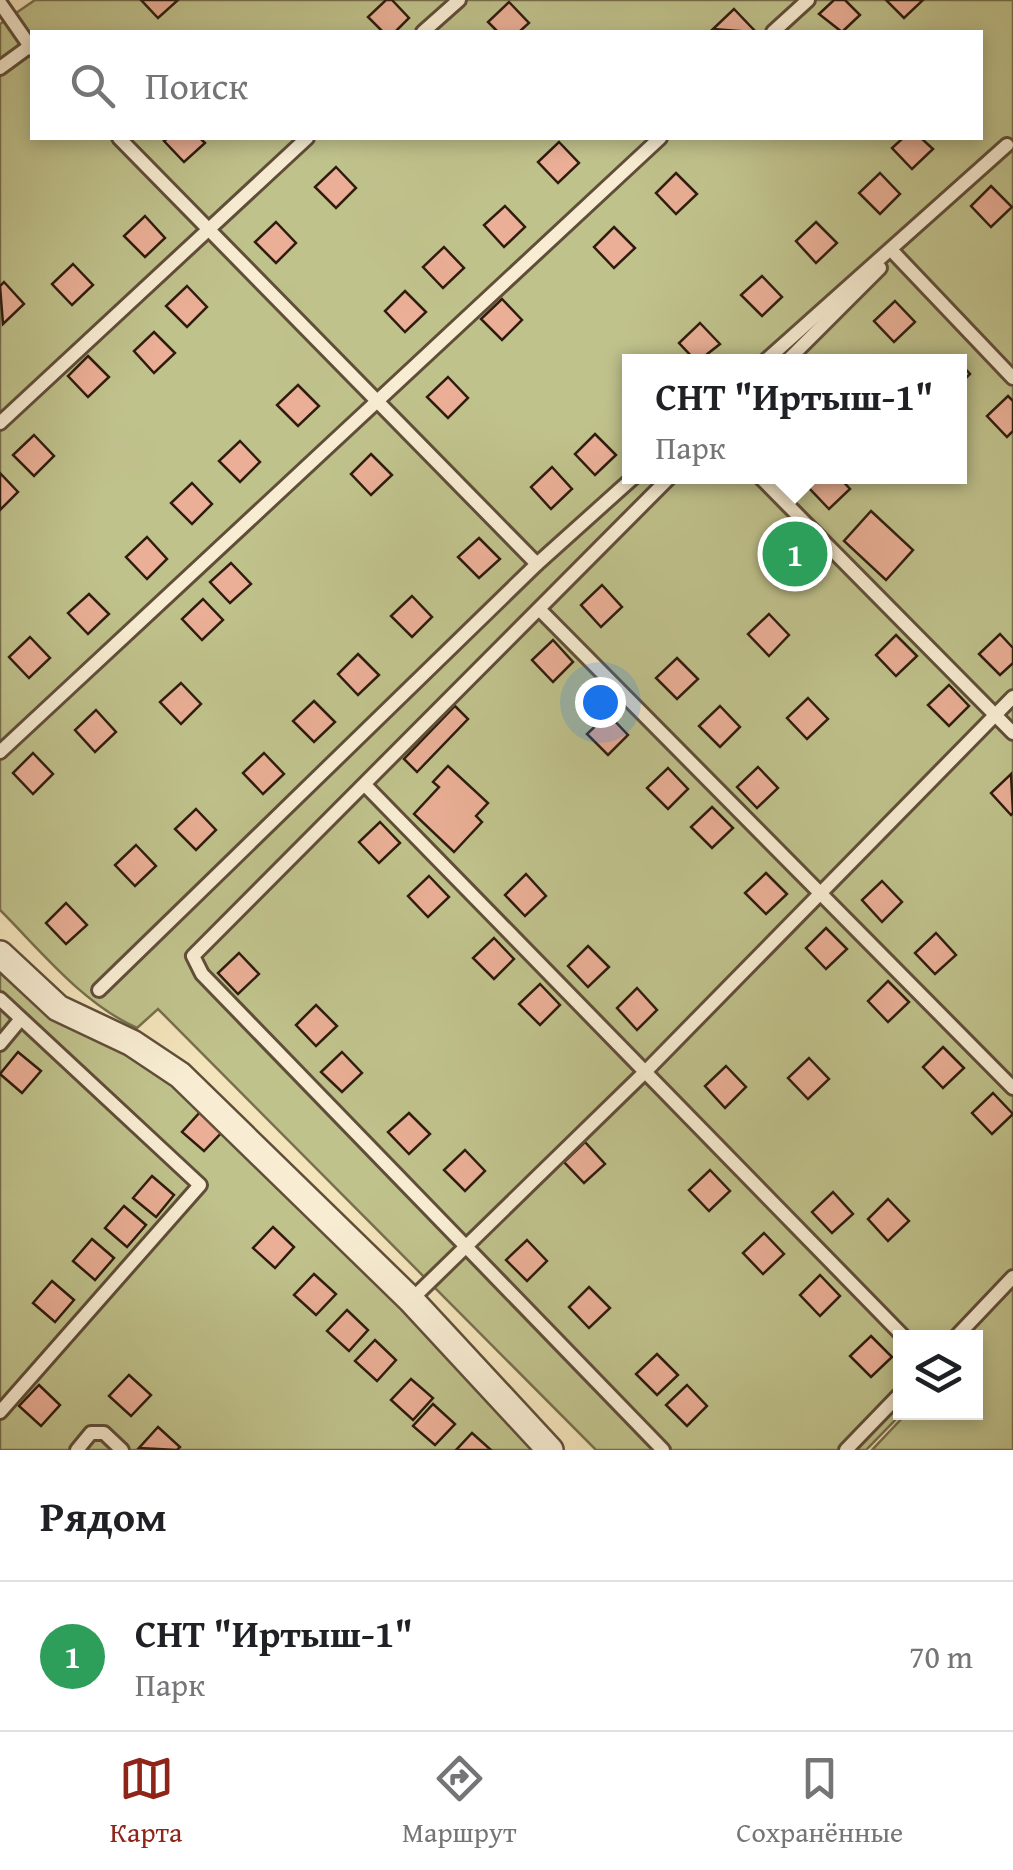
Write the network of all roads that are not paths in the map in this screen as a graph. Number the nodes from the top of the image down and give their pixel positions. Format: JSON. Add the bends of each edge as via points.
{"nodes":[{"id":1,"x":459,"y":0,"type":"edge"},
{"id":2,"x":808,"y":0,"type":"edge"},
{"id":3,"x":0,"y":3,"type":"edge"},
{"id":4,"x":425,"y":30,"type":"edge"},
{"id":5,"x":775,"y":30,"type":"edge"},
{"id":6,"x":30,"y":47,"type":"edge"},
{"id":7,"x":30,"y":49,"type":"edge"},
{"id":8,"x":0,"y":68,"type":"edge"},
{"id":9,"x":121,"y":140,"type":"edge"},
{"id":10,"x":306,"y":140,"type":"edge"},
{"id":11,"x":658,"y":140,"type":"edge"},
{"id":12,"x":1010,"y":142,"type":"edge"},
{"id":13,"x":208,"y":228,"type":"junction"},
{"id":14,"x":895,"y":254,"type":"junction"},
{"id":15,"x":773,"y":354,"type":"edge"},
{"id":16,"x":794,"y":354,"type":"edge"},
{"id":17,"x":1013,"y":378,"type":"edge"},
{"id":18,"x":375,"y":401,"type":"junction"},
{"id":19,"x":0,"y":423,"type":"edge"},
{"id":20,"x":626,"y":484,"type":"edge"},
{"id":21,"x":663,"y":484,"type":"edge"},
{"id":22,"x":767,"y":484,"type":"edge"},
{"id":23,"x":536,"y":564,"type":"junction"},
{"id":24,"x":540,"y":610,"type":"junction"},
{"id":25,"x":1013,"y":696,"type":"edge"},
{"id":26,"x":995,"y":715,"type":"junction"},
{"id":27,"x":1013,"y":733,"type":"edge"},
{"id":28,"x":0,"y":752,"type":"edge"},
{"id":29,"x":366,"y":785,"type":"junction"},
{"id":30,"x":820,"y":894,"type":"junction"},
{"id":31,"x":0,"y":954,"type":"edge"},
{"id":32,"x":99,"y":990,"type":"dead end"},
{"id":33,"x":0,"y":999,"type":"edge"},
{"id":34,"x":20,"y":1020,"type":"junction"},
{"id":35,"x":0,"y":1044,"type":"edge"},
{"id":36,"x":646,"y":1071,"type":"junction"},
{"id":37,"x":1013,"y":1088,"type":"edge"},
{"id":38,"x":464,"y":1247,"type":"junction"},
{"id":39,"x":1013,"y":1278,"type":"edge"},
{"id":40,"x":411,"y":1300,"type":"junction"},
{"id":41,"x":897,"y":1330,"type":"edge"},
{"id":42,"x":963,"y":1330,"type":"edge"},
{"id":43,"x":893,"y":1401,"type":"edge"},
{"id":44,"x":0,"y":1412,"type":"edge"},
{"id":45,"x":77,"y":1450,"type":"edge"},
{"id":46,"x":122,"y":1450,"type":"edge"},
{"id":47,"x":550,"y":1450,"type":"edge"},
{"id":48,"x":663,"y":1450,"type":"edge"},
{"id":49,"x":846,"y":1450,"type":"edge"}],
"edges":[{"from":1,"to":4,"type":"lane"},
{"from":2,"to":5,"type":"lane"},
{"from":3,"to":6,"type":"lane"},
{"from":7,"to":8,"type":"lane"},
{"from":9,"to":13,"type":"lane"},
{"from":10,"to":13,"type":"lane"},
{"from":11,"to":18,"type":"lane"},
{"from":12,"to":14,"type":"lane"},
{"from":12,"to":15,"type":"lane"},
{"from":13,"to":18,"type":"lane"},
{"from":13,"to":19,"type":"lane"},
{"from":14,"to":16,"type":"lane"},
{"from":14,"to":17,"type":"lane"},
{"from":18,"to":23,"type":"lane"},
{"from":18,"to":28,"type":"lane"},
{"from":20,"to":23,"type":"lane"},
{"from":21,"to":24,"type":"lane"},
{"from":22,"to":26,"type":"lane"},
{"from":23,"to":32,"type":"lane"},
{"from":24,"to":29,"type":"lane"},
{"from":24,"to":30,"type":"lane"},
{"from":25,"to":26,"type":"lane"},
{"from":26,"to":27,"type":"lane"},
{"from":26,"to":30,"type":"lane"},
{"from":29,"to":36,"type":"lane"},
{"from":29,"to":38,"type":"lane","via":[[193,956],[202,974]]},
{"from":30,"to":36,"type":"lane"},
{"from":30,"to":37,"type":"lane"},
{"from":31,"to":40,"type":"street","via":[[58,1008],[180,1075]]},
{"from":33,"to":34,"type":"lane"},
{"from":34,"to":35,"type":"lane"},
{"from":34,"to":44,"type":"lane","via":[[200,1185]]},
{"from":36,"to":38,"type":"lane"},
{"from":36,"to":41,"type":"lane"},
{"from":38,"to":40,"type":"lane"},
{"from":38,"to":48,"type":"lane"},
{"from":39,"to":42,"type":"lane"},
{"from":40,"to":47,"type":"street"},
{"from":43,"to":49,"type":"lane"},
{"from":45,"to":46,"type":"lane","via":[[90,1433],[104,1433]]}]}
